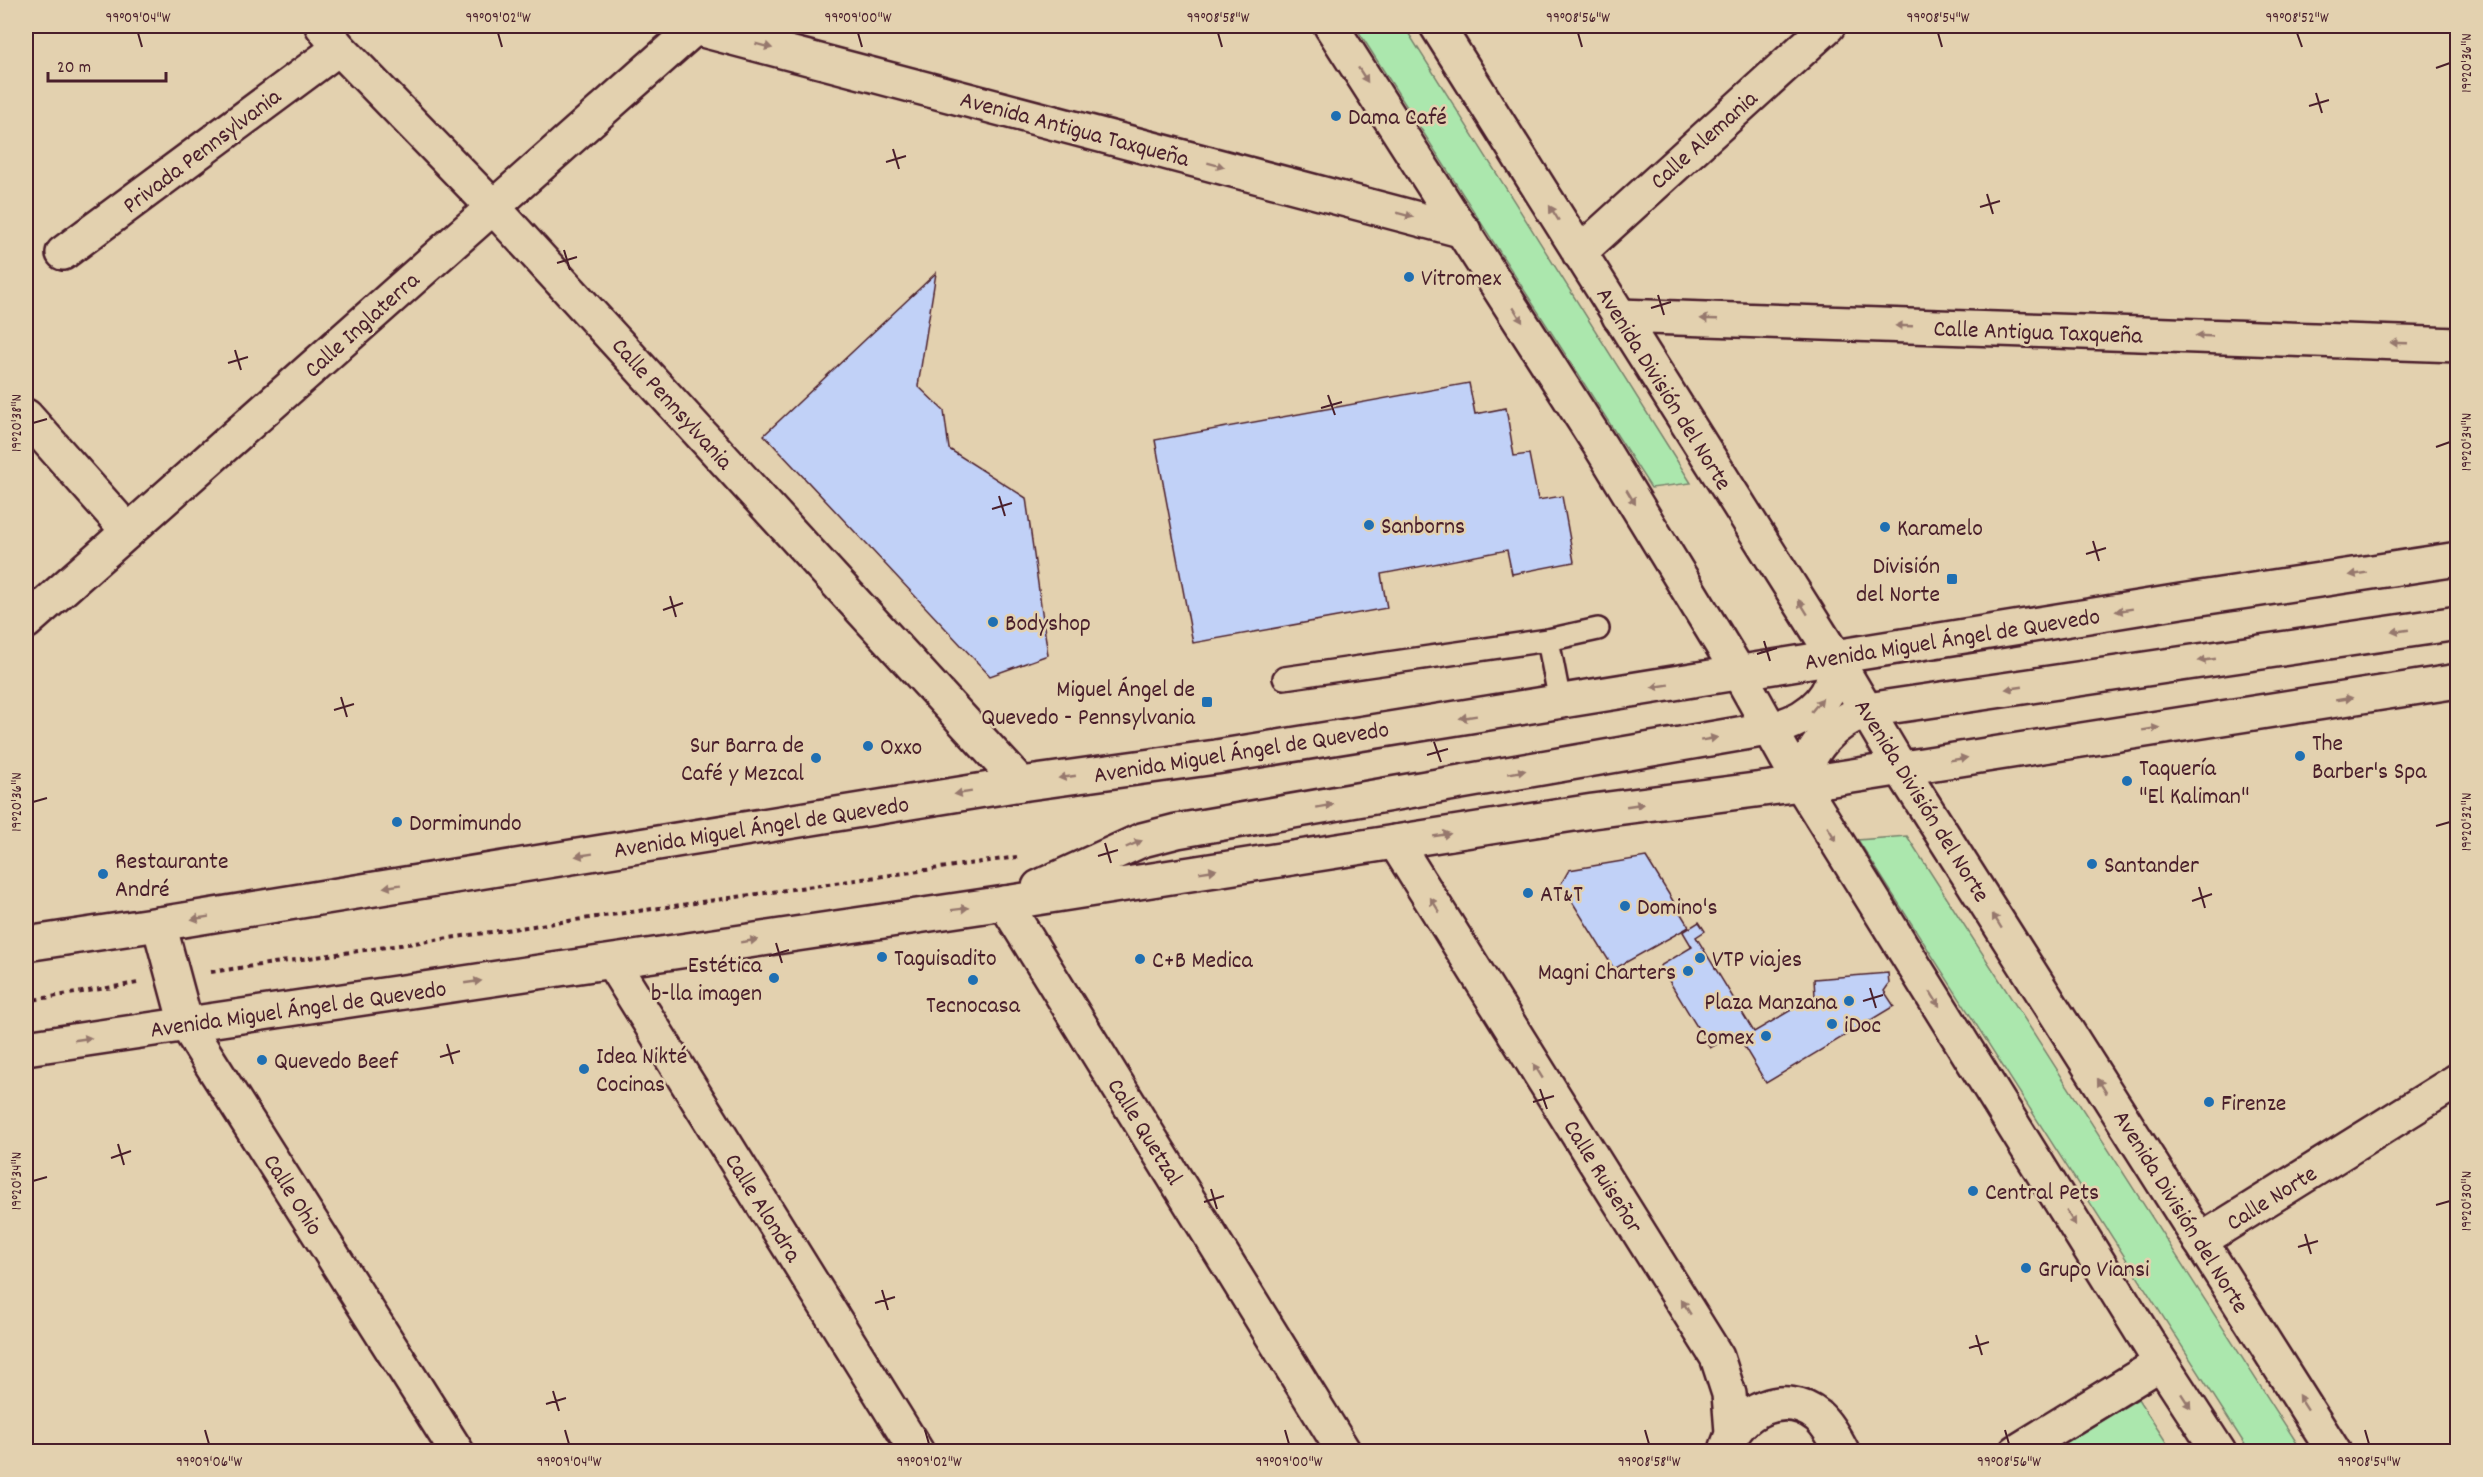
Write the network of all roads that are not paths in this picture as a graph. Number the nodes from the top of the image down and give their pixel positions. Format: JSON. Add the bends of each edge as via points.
{"nodes":[{"id":1,"x":693,"y":26,"type":"edge"},
{"id":2,"x":1331,"y":26,"type":"edge"},
{"id":3,"x":1437,"y":26,"type":"edge"},
{"id":4,"x":1828,"y":26,"type":"edge"},
{"id":5,"x":330,"y":37,"type":"edge"},
{"id":6,"x":493,"y":207,"type":"junction"},
{"id":7,"x":1464,"y":231,"type":"junction"},
{"id":8,"x":63,"y":253,"type":"dead end"},
{"id":9,"x":1579,"y":253,"type":"junction"},
{"id":10,"x":1619,"y":316,"type":"junction"},
{"id":11,"x":2457,"y":345,"type":"edge"},
{"id":12,"x":26,"y":416,"type":"edge"},
{"id":13,"x":128,"y":531,"type":"junction"},
{"id":14,"x":2457,"y":559,"type":"edge"},
{"id":15,"x":30,"y":609,"type":"edge"},
{"id":16,"x":2457,"y":623,"type":"edge"},
{"id":17,"x":1598,"y":628,"type":"dead end"},
{"id":18,"x":1548,"y":640,"type":"junction"},
{"id":19,"x":1834,"y":657,"type":"junction"},
{"id":20,"x":1739,"y":673,"type":"junction"},
{"id":21,"x":1284,"y":678,"type":"dead end"},
{"id":22,"x":2457,"y":681,"type":"edge"},
{"id":23,"x":1560,"y":702,"type":"junction"},
{"id":24,"x":1867,"y":710,"type":"junction"},
{"id":25,"x":1770,"y":728,"type":"junction"},
{"id":26,"x":1901,"y":769,"type":"junction"},
{"id":27,"x":1021,"y":784,"type":"junction"},
{"id":28,"x":1801,"y":784,"type":"junction"},
{"id":29,"x":1395,"y":842,"type":"junction"},
{"id":30,"x":1005,"y":903,"type":"junction"},
{"id":31,"x":159,"y":924,"type":"junction"},
{"id":32,"x":26,"y":944,"type":"edge"},
{"id":33,"x":612,"y":962,"type":"junction"},
{"id":34,"x":186,"y":1024,"type":"junction"},
{"id":35,"x":26,"y":1048,"type":"edge"},
{"id":36,"x":2457,"y":1080,"type":"edge"},
{"id":37,"x":2200,"y":1241,"type":"junction"},
{"id":38,"x":1717,"y":1357,"type":"junction"},
{"id":39,"x":2161,"y":1363,"type":"junction"},
{"id":40,"x":1796,"y":1405,"type":"junction"},
{"id":41,"x":1729,"y":1442,"type":"edge"},
{"id":42,"x":1837,"y":1446,"type":"edge"},
{"id":43,"x":457,"y":1452,"type":"edge"},
{"id":44,"x":917,"y":1452,"type":"edge"},
{"id":45,"x":1344,"y":1452,"type":"edge"},
{"id":46,"x":2016,"y":1452,"type":"edge"},
{"id":47,"x":2219,"y":1452,"type":"edge"},
{"id":48,"x":2334,"y":1452,"type":"edge"}],
"edges":[{"from":1,"to":6,"type":"main road","name":"Calle Inglaterra"},
{"from":1,"to":7,"type":"main road","name":"Avenida Antigua Taxqueña","one_way":true},
{"from":2,"to":7,"type":"main road","one_way":true},
{"from":9,"to":3,"type":"main road","name":"Avenida División del Norte","one_way":true},
{"from":4,"to":9,"type":"main road","name":"Calle Alemania"},
{"from":5,"to":6,"type":"main road","name":"Calle Pennsylvania"},
{"from":5,"to":8,"type":"main road","name":"Privada Pennsylvania"},
{"from":6,"to":13,"type":"main road","name":"Calle Inglaterra"},
{"from":6,"to":27,"type":"main road","name":"Calle Pennsylvania"},
{"from":7,"to":20,"type":"main road","one_way":true},
{"from":9,"to":10,"type":"main road","name":"Avenida División del Norte"},
{"from":11,"to":10,"type":"main road","name":"Calle Antigua Taxqueña","one_way":true},
{"from":19,"to":10,"type":"main road","name":"Avenida División del Norte","one_way":true},
{"from":12,"to":13,"type":"main road"},
{"from":13,"to":15,"type":"main road","name":"Calle Inglaterra"},
{"from":14,"to":19,"type":"main road","name":"Avenida Miguel Ángel de Quevedo","one_way":true},
{"from":16,"to":24,"type":"main road","one_way":true},
{"from":17,"to":18,"type":"lane"},
{"from":18,"to":21,"type":"lane"},
{"from":18,"to":23,"type":"lane"},
{"from":19,"to":20,"type":"main road","name":"Avenida Miguel Ángel de Quevedo"},
{"from":19,"to":24,"type":"main road","name":"Avenida División del Norte"},
{"from":25,"to":19,"type":"main road","one_way":true,"via":[[1795,722],[1816,708],[1834,678]]},
{"from":20,"to":23,"type":"main road","name":"Avenida Miguel Ángel de Quevedo","one_way":true},
{"from":20,"to":25,"type":"main road"},
{"from":26,"to":22,"type":"main road","name":"Avenida Miguel Ángel de Quevedo","one_way":true},
{"from":23,"to":27,"type":"main road","name":"Avenida Miguel Ángel de Quevedo","one_way":true},
{"from":24,"to":26,"type":"main road","name":"Avenida División del Norte"},
{"from":24,"to":28,"type":"main road","via":[[1853,715],[1826,735],[1812,755]]},
{"from":25,"to":28,"type":"main road"},
{"from":30,"to":25,"type":"main road","one_way":true,"via":[[1142,840],[1177,831]]},
{"from":26,"to":28,"type":"main road","name":"Avenida Miguel Ángel de Quevedo"},
{"from":37,"to":26,"type":"main road","name":"Avenida División del Norte","one_way":true},
{"from":27,"to":31,"type":"main road","name":"Avenida Miguel Ángel de Quevedo","one_way":true},
{"from":29,"to":28,"type":"main road","name":"Avenida Miguel Ángel de Quevedo","one_way":true},
{"from":28,"to":39,"type":"main road","one_way":true},
{"from":30,"to":29,"type":"main road","name":"Avenida Miguel Ángel de Quevedo","one_way":true},
{"from":38,"to":29,"type":"main road","name":"Calle Ruiseñor","one_way":true},
{"from":33,"to":30,"type":"main road","name":"Avenida Miguel Ángel de Quevedo","one_way":true},
{"from":30,"to":45,"type":"main road","name":"Calle Quetzal"},
{"from":31,"to":32,"type":"main road","name":"Avenida Miguel Ángel de Quevedo"},
{"from":31,"to":34,"type":"main road","name":"Calle Ohio"},
{"from":34,"to":33,"type":"main road","name":"Avenida Miguel Ángel de Quevedo","one_way":true},
{"from":33,"to":44,"type":"main road","name":"Calle Alondra"},
{"from":35,"to":34,"type":"main road","name":"Avenida Miguel Ángel de Quevedo","one_way":true},
{"from":34,"to":43,"type":"main road","name":"Calle Ohio"},
{"from":36,"to":37,"type":"main road","name":"Calle Norte"},
{"from":48,"to":37,"type":"main road","name":"Avenida División del Norte","one_way":true},
{"from":38,"to":40,"type":"main road","name":"Calle Ruiseñor","via":[[1746,1382]]},
{"from":38,"to":41,"type":"main road","name":"Calle Ruiseñor","via":[[1729,1394]]},
{"from":39,"to":46,"type":"main road"},
{"from":39,"to":47,"type":"main road","one_way":true},
{"from":40,"to":41,"type":"main road","via":[[1771,1404],[1748,1414]]},
{"from":40,"to":42,"type":"main road","name":"Calle Ruiseñor","via":[[1818,1416]]}]}
